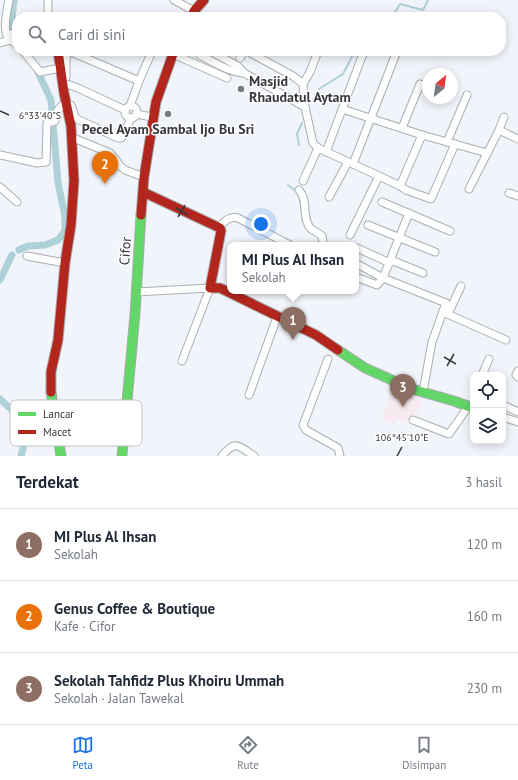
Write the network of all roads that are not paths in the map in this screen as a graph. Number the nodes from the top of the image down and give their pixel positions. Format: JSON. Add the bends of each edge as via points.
{"nodes":[{"id":1,"x":48,"y":0,"type":"edge"},
{"id":2,"x":174,"y":0,"type":"edge"},
{"id":3,"x":204,"y":0,"type":"edge"},
{"id":4,"x":8,"y":3,"type":"edge"},
{"id":5,"x":0,"y":4,"type":"edge"},
{"id":6,"x":48,"y":12,"type":"edge"},
{"id":7,"x":190,"y":12,"type":"edge"},
{"id":8,"x":195,"y":12,"type":"edge"},
{"id":9,"x":11,"y":35,"type":"edge"},
{"id":10,"x":0,"y":43,"type":"edge"},
{"id":11,"x":27,"y":56,"type":"edge"},
{"id":12,"x":59,"y":56,"type":"edge"},
{"id":13,"x":67,"y":56,"type":"edge"},
{"id":14,"x":80,"y":56,"type":"edge"},
{"id":15,"x":150,"y":56,"type":"edge"},
{"id":16,"x":172,"y":56,"type":"edge"},
{"id":17,"x":181,"y":56,"type":"edge"},
{"id":18,"x":202,"y":56,"type":"edge"},
{"id":19,"x":220,"y":56,"type":"joint"},
{"id":20,"x":250,"y":56,"type":"edge"},
{"id":21,"x":316,"y":56,"type":"edge"},
{"id":22,"x":362,"y":56,"type":"edge"},
{"id":23,"x":395,"y":56,"type":"edge"},
{"id":24,"x":216,"y":63,"type":"junction"},
{"id":25,"x":60,"y":68,"type":"junction"},
{"id":26,"x":244,"y":73,"type":"junction"},
{"id":27,"x":227,"y":78,"type":"dead end"},
{"id":28,"x":139,"y":81,"type":"junction"},
{"id":29,"x":67,"y":84,"type":"junction"},
{"id":30,"x":303,"y":84,"type":"junction"},
{"id":31,"x":420,"y":84,"type":"dead end"},
{"id":32,"x":467,"y":95,"type":"dead end"},
{"id":33,"x":66,"y":103,"type":"junction"},
{"id":34,"x":128,"y":107,"type":"junction"},
{"id":35,"x":305,"y":107,"type":"junction"},
{"id":36,"x":342,"y":109,"type":"junction"},
{"id":37,"x":134,"y":116,"type":"junction"},
{"id":38,"x":152,"y":117,"type":"junction"},
{"id":39,"x":504,"y":117,"type":"dead end"},
{"id":40,"x":372,"y":119,"type":"junction"},
{"id":41,"x":402,"y":128,"type":"junction"},
{"id":42,"x":499,"y":130,"type":"junction"},
{"id":43,"x":422,"y":135,"type":"junction"},
{"id":44,"x":71,"y":137,"type":"junction"},
{"id":45,"x":518,"y":139,"type":"edge"},
{"id":46,"x":447,"y":142,"type":"junction"},
{"id":47,"x":455,"y":144,"type":"junction"},
{"id":48,"x":318,"y":148,"type":"junction"},
{"id":49,"x":326,"y":152,"type":"junction"},
{"id":50,"x":487,"y":153,"type":"junction"},
{"id":51,"x":0,"y":155,"type":"edge"},
{"id":52,"x":350,"y":163,"type":"junction"},
{"id":53,"x":379,"y":176,"type":"junction"},
{"id":54,"x":144,"y":177,"type":"junction"},
{"id":55,"x":303,"y":181,"type":"dead end"},
{"id":56,"x":400,"y":186,"type":"junction"},
{"id":57,"x":0,"y":187,"type":"edge"},
{"id":58,"x":469,"y":189,"type":"dead end"},
{"id":59,"x":299,"y":190,"type":"dead end"},
{"id":60,"x":143,"y":192,"type":"junction"},
{"id":61,"x":509,"y":193,"type":"dead end"},
{"id":62,"x":518,"y":196,"type":"edge"},
{"id":63,"x":329,"y":198,"type":"dead end"},
{"id":64,"x":17,"y":202,"type":"dead end"},
{"id":65,"x":382,"y":202,"type":"dead end"},
{"id":66,"x":409,"y":213,"type":"junction"},
{"id":67,"x":368,"y":224,"type":"dead end"},
{"id":68,"x":219,"y":227,"type":"junction"},
{"id":69,"x":450,"y":230,"type":"dead end"},
{"id":70,"x":350,"y":235,"type":"dead end"},
{"id":71,"x":399,"y":237,"type":"junction"},
{"id":72,"x":284,"y":242,"type":"edge"},
{"id":73,"x":323,"y":242,"type":"edge"},
{"id":74,"x":359,"y":249,"type":"edge"},
{"id":75,"x":435,"y":252,"type":"dead end"},
{"id":76,"x":28,"y":256,"type":"dead end"},
{"id":77,"x":390,"y":262,"type":"junction"},
{"id":78,"x":65,"y":263,"type":"junction"},
{"id":79,"x":359,"y":265,"type":"dead end"},
{"id":80,"x":422,"y":273,"type":"dead end"},
{"id":81,"x":359,"y":278,"type":"edge"},
{"id":82,"x":383,"y":278,"type":"junction"},
{"id":83,"x":461,"y":286,"type":"dead end"},
{"id":84,"x":210,"y":288,"type":"junction"},
{"id":85,"x":227,"y":291,"type":"edge"},
{"id":86,"x":136,"y":292,"type":"junction"},
{"id":87,"x":232,"y":294,"type":"edge"},
{"id":88,"x":445,"y":313,"type":"junction"},
{"id":89,"x":278,"y":316,"type":"junction"},
{"id":90,"x":506,"y":340,"type":"dead end"},
{"id":91,"x":489,"y":359,"type":"dead end"},
{"id":92,"x":328,"y":360,"type":"dead end"},
{"id":93,"x":182,"y":361,"type":"dead end"},
{"id":94,"x":518,"y":371,"type":"edge"},
{"id":95,"x":483,"y":372,"type":"edge"},
{"id":96,"x":518,"y":377,"type":"edge"},
{"id":97,"x":423,"y":392,"type":"junction"},
{"id":98,"x":249,"y":395,"type":"dead end"},
{"id":99,"x":52,"y":400,"type":"edge"},
{"id":100,"x":127,"y":400,"type":"edge"},
{"id":101,"x":470,"y":406,"type":"edge"},
{"id":102,"x":506,"y":406,"type":"edge"},
{"id":103,"x":470,"y":407,"type":"edge"},
{"id":104,"x":518,"y":412,"type":"edge"},
{"id":105,"x":506,"y":419,"type":"edge"},
{"id":106,"x":413,"y":420,"type":"dead end"},
{"id":107,"x":518,"y":422,"type":"edge"},
{"id":108,"x":59,"y":446,"type":"edge"},
{"id":109,"x":123,"y":446,"type":"edge"},
{"id":110,"x":61,"y":456,"type":"edge"},
{"id":111,"x":122,"y":456,"type":"edge"},
{"id":112,"x":222,"y":456,"type":"edge"},
{"id":113,"x":254,"y":456,"type":"edge"},
{"id":114,"x":340,"y":456,"type":"edge"}],
"edges":[{"from":1,"to":6,"type":"street"},
{"from":2,"to":7,"type":"street"},
{"from":3,"to":8,"type":"street"},
{"from":4,"to":5,"type":"street"},
{"from":4,"to":9,"type":"street","via":[[6,27]]},
{"from":9,"to":10,"type":"street"},
{"from":11,"to":25,"type":"street","via":[[40,72]]},
{"from":12,"to":25,"type":"street"},
{"from":13,"to":29,"type":"street"},
{"from":14,"to":28,"type":"street"},
{"from":15,"to":28,"type":"street"},
{"from":16,"to":38,"type":"street","name":"Cifor"},
{"from":17,"to":27,"type":"street"},
{"from":18,"to":24,"type":"street"},
{"from":19,"to":24,"type":"street"},
{"from":19,"to":26,"type":"street","via":[[238,66]]},
{"from":20,"to":30,"type":"street","via":[[293,76]]},
{"from":21,"to":30,"type":"street"},
{"from":22,"to":36,"type":"street"},
{"from":23,"to":40,"type":"street"},
{"from":24,"to":26,"type":"street","via":[[234,73]]},
{"from":25,"to":33,"type":"street"},
{"from":26,"to":35,"type":"street"},
{"from":28,"to":34,"type":"street"},
{"from":29,"to":34,"type":"street"},
{"from":29,"to":37,"type":"street","via":[[73,112],[79,120],[121,138]]},
{"from":30,"to":35,"type":"street"},
{"from":31,"to":41,"type":"street"},
{"from":32,"to":46,"type":"street"},
{"from":33,"to":44,"type":"street"},
{"from":33,"to":51,"type":"street","via":[[60,106],[54,121],[47,123],[46,162],[37,163]]},
{"from":34,"to":37,"type":"street","via":[[126,115]]},
{"from":34,"to":37,"type":"street","via":[[136,108]]},
{"from":35,"to":48,"type":"street","via":[[313,143]]},
{"from":36,"to":40,"type":"street"},
{"from":36,"to":49,"type":"street"},
{"from":37,"to":38,"type":"street"},
{"from":38,"to":54,"type":"street","name":"Cifor"},
{"from":39,"to":42,"type":"street"},
{"from":40,"to":41,"type":"street"},
{"from":40,"to":52,"type":"street"},
{"from":41,"to":43,"type":"street"},
{"from":42,"to":45,"type":"street"},
{"from":42,"to":50,"type":"street"},
{"from":43,"to":46,"type":"street"},
{"from":43,"to":56,"type":"street"},
{"from":44,"to":54,"type":"street","via":[[110,153],[125,170]]},
{"from":44,"to":78,"type":"street","via":[[74,194]]},
{"from":46,"to":47,"type":"street"},
{"from":47,"to":50,"type":"street"},
{"from":47,"to":56,"type":"street","via":[[430,199]]},
{"from":48,"to":49,"type":"street"},
{"from":48,"to":55,"type":"street"},
{"from":49,"to":52,"type":"street"},
{"from":50,"to":58,"type":"street"},
{"from":52,"to":53,"type":"street"},
{"from":52,"to":63,"type":"street"},
{"from":53,"to":56,"type":"street"},
{"from":53,"to":70,"type":"street"},
{"from":54,"to":60,"type":"street","name":"Cifor"},
{"from":57,"to":64,"type":"street"},
{"from":59,"to":73,"type":"street","via":[[305,201],[308,223],[322,236]]},
{"from":60,"to":68,"type":"street"},
{"from":60,"to":86,"type":"street","name":"Cifor"},
{"from":61,"to":62,"type":"street"},
{"from":65,"to":66,"type":"street"},
{"from":66,"to":69,"type":"street"},
{"from":66,"to":71,"type":"street"},
{"from":67,"to":71,"type":"street"},
{"from":68,"to":72,"type":"street","via":[[226,220],[238,218]]},
{"from":68,"to":84,"type":"street","via":[[221,231]]},
{"from":71,"to":75,"type":"street"},
{"from":71,"to":77,"type":"street"},
{"from":74,"to":77,"type":"street"},
{"from":76,"to":78,"type":"street"},
{"from":77,"to":80,"type":"street"},
{"from":77,"to":82,"type":"street"},
{"from":78,"to":99,"type":"street","via":[[58,340],[51,372]]},
{"from":79,"to":82,"type":"street"},
{"from":81,"to":82,"type":"street","via":[[377,285]]},
{"from":82,"to":88,"type":"street","via":[[444,302]]},
{"from":83,"to":88,"type":"street"},
{"from":84,"to":85,"type":"street"},
{"from":84,"to":86,"type":"street"},
{"from":84,"to":93,"type":"street"},
{"from":86,"to":100,"type":"street","name":"Cifor"},
{"from":87,"to":89,"type":"street"},
{"from":88,"to":90,"type":"street"},
{"from":88,"to":97,"type":"street","via":[[436,328]]},
{"from":89,"to":97,"type":"street","via":[[316,335],[365,368]]},
{"from":89,"to":98,"type":"street"},
{"from":91,"to":95,"type":"street"},
{"from":92,"to":114,"type":"street","via":[[303,425],[306,430],[338,448]]},
{"from":94,"to":96,"type":"street"},
{"from":97,"to":101,"type":"street"},
{"from":102,"to":104,"type":"street"},
{"from":103,"to":106,"type":"street","via":[[449,434]]},
{"from":105,"to":107,"type":"street"},
{"from":108,"to":110,"type":"street"},
{"from":109,"to":111,"type":"street","name":"Cifor"},
{"from":112,"to":113,"type":"street","via":[[233,445]]}]}
